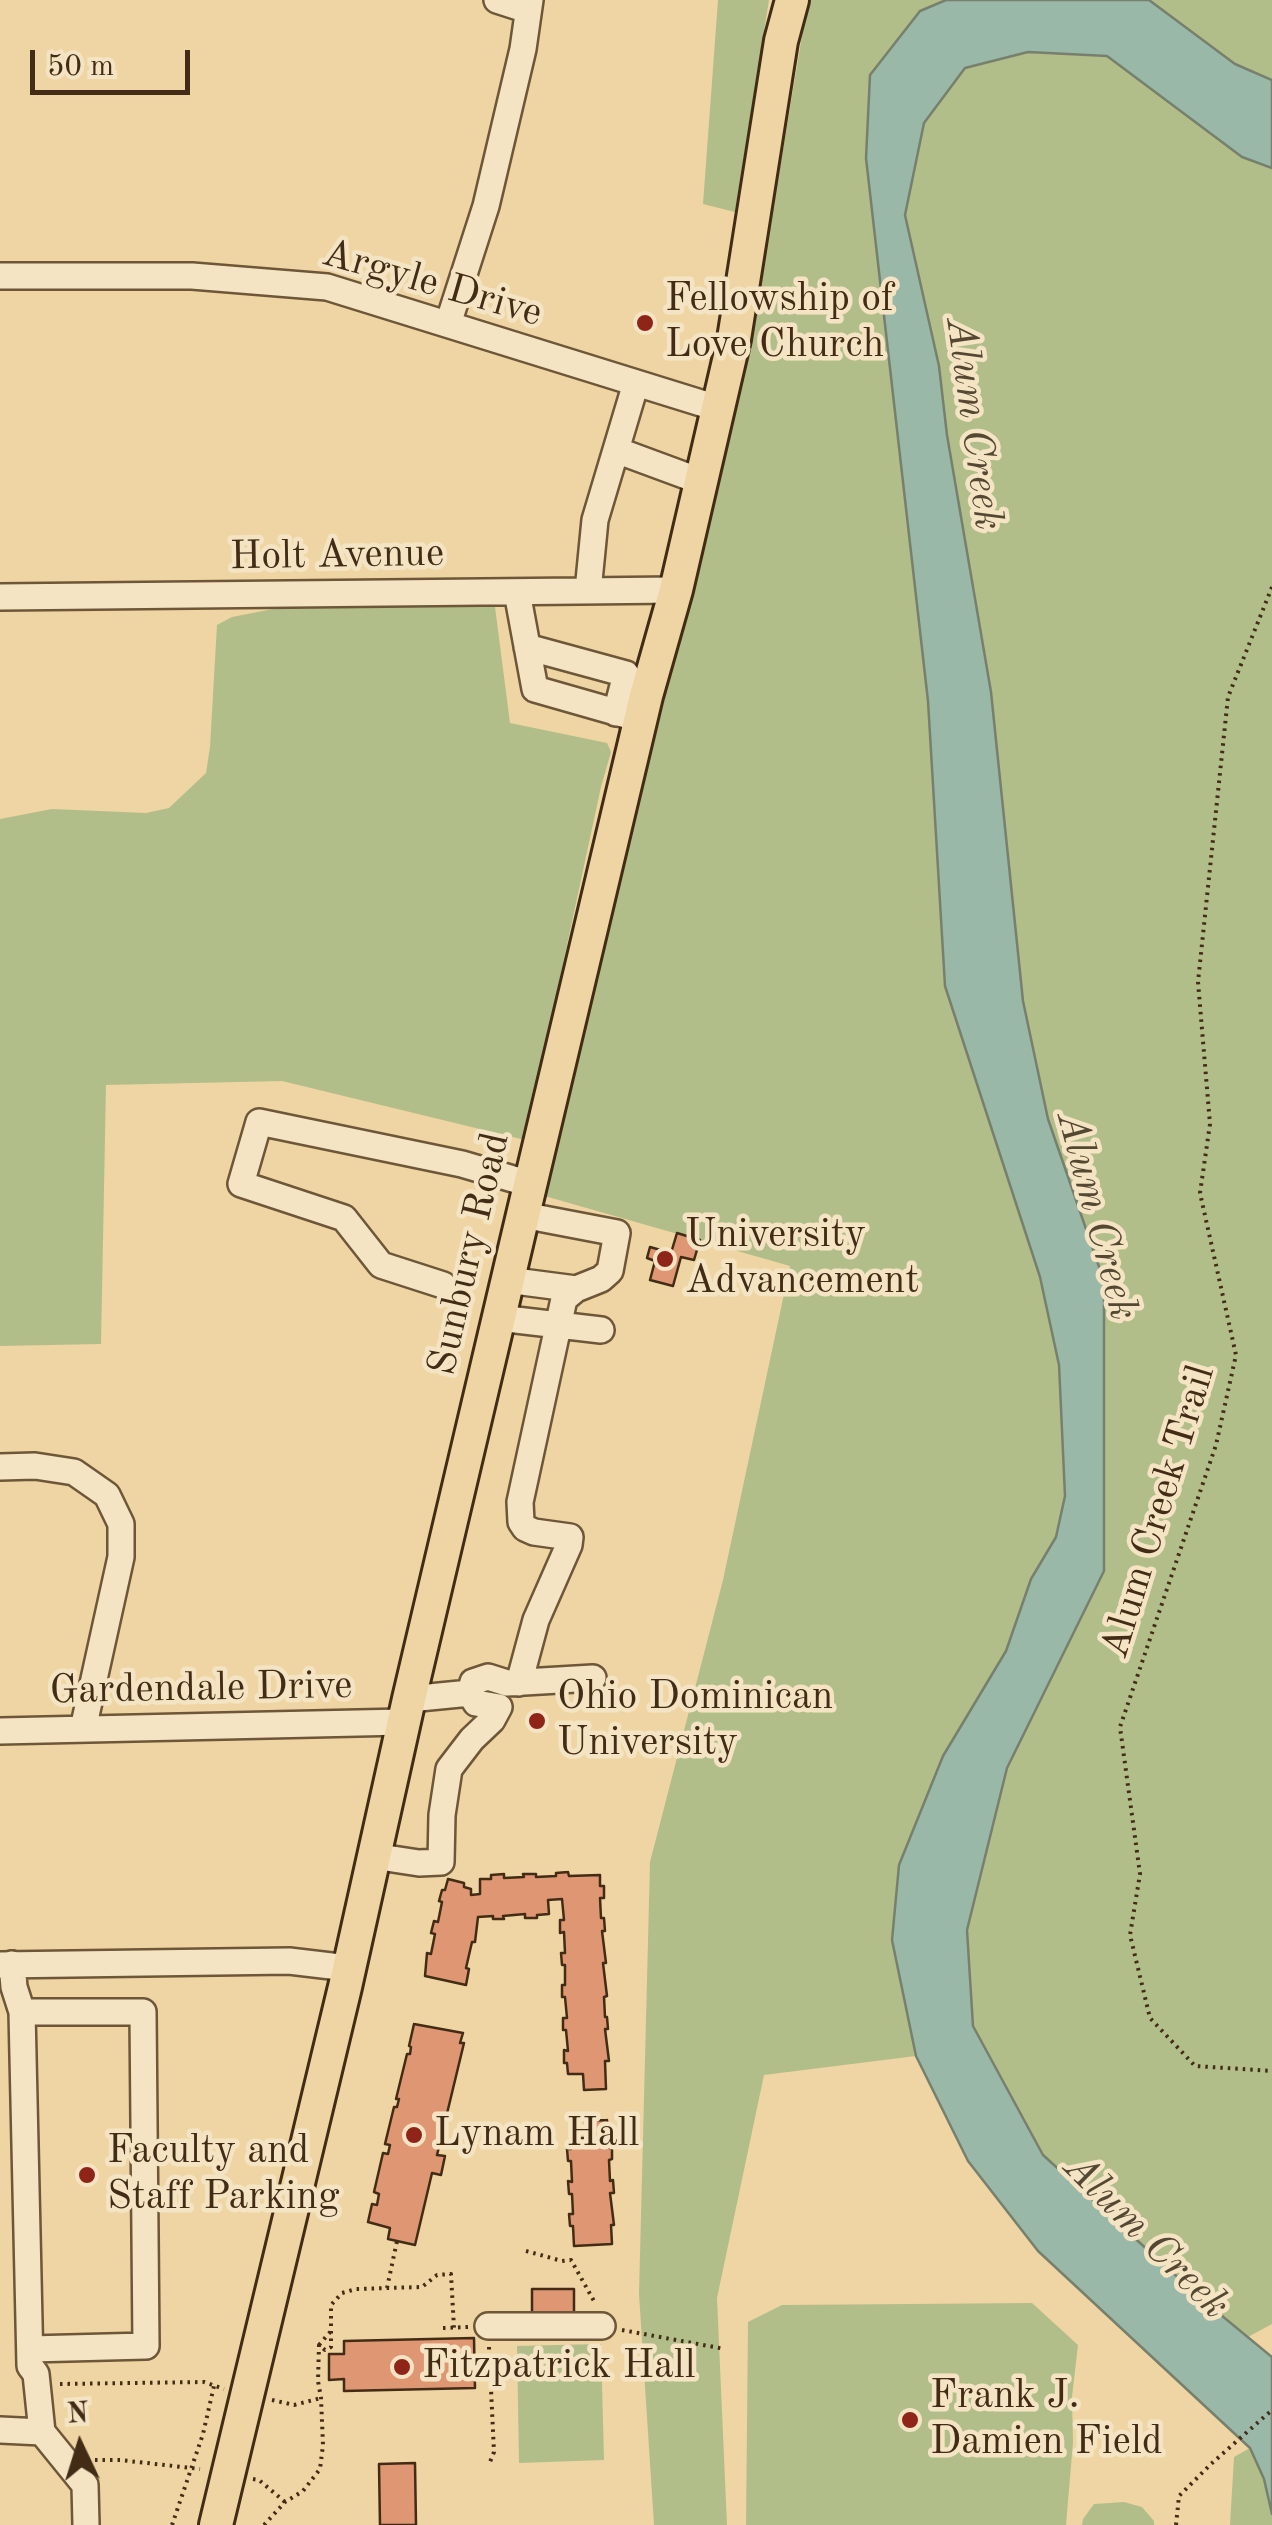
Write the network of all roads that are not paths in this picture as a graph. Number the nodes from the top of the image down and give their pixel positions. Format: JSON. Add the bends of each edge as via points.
{"nodes":[{"id":1,"x":497,"y":0,"type":"edge"},
{"id":2,"x":792,"y":0,"type":"edge"},
{"id":3,"x":529,"y":5,"type":"edge"},
{"id":4,"x":0,"y":276,"type":"edge"},
{"id":5,"x":448,"y":324,"type":"junction"},
{"id":6,"x":636,"y":382,"type":"junction"},
{"id":7,"x":717,"y":408,"type":"junction"},
{"id":8,"x":616,"y":450,"type":"junction"},
{"id":9,"x":700,"y":481,"type":"junction"},
{"id":10,"x":676,"y":590,"type":"junction"},
{"id":11,"x":588,"y":591,"type":"junction"},
{"id":12,"x":517,"y":592,"type":"junction"},
{"id":13,"x":0,"y":597,"type":"edge"},
{"id":14,"x":527,"y":648,"type":"junction"},
{"id":15,"x":628,"y":716,"type":"junction"},
{"id":16,"x":526,"y":1200,"type":"junction"},
{"id":17,"x":507,"y":1280,"type":"junction"},
{"id":18,"x":443,"y":1286,"type":"dead end"},
{"id":19,"x":576,"y":1289,"type":"junction"},
{"id":20,"x":499,"y":1318,"type":"junction"},
{"id":21,"x":558,"y":1326,"type":"junction"},
{"id":22,"x":601,"y":1330,"type":"dead end"},
{"id":23,"x":0,"y":1467,"type":"edge"},
{"id":24,"x":593,"y":1678,"type":"dead end"},
{"id":25,"x":508,"y":1691,"type":"junction"},
{"id":26,"x":406,"y":1710,"type":"junction"},
{"id":27,"x":83,"y":1729,"type":"junction"},
{"id":28,"x":0,"y":1731,"type":"edge"},
{"id":29,"x":372,"y":1856,"type":"junction"},
{"id":30,"x":14,"y":1965,"type":"edge"},
{"id":31,"x":348,"y":1968,"type":"junction"},
{"id":32,"x":22,"y":2012,"type":"junction"},
{"id":33,"x":488,"y":2326,"type":"road end"},
{"id":34,"x":602,"y":2326,"type":"road end"},
{"id":35,"x":36,"y":2366,"type":"junction"},
{"id":36,"x":22,"y":2431,"type":"edge"},
{"id":37,"x":86,"y":2525,"type":"edge"},
{"id":38,"x":216,"y":2525,"type":"edge"}],
"edges":[{"from":1,"to":3,"type":"street"},
{"from":2,"to":7,"type":"main road","name":"Sunbury Road"},
{"from":3,"to":5,"type":"street","via":[[486,206]]},
{"from":4,"to":5,"type":"street","name":"Argyle Drive","via":[[192,276],[327,287]]},
{"from":5,"to":6,"type":"street","name":"Argyle Drive"},
{"from":6,"to":7,"type":"street","name":"Argyle Drive"},
{"from":6,"to":8,"type":"street"},
{"from":7,"to":9,"type":"main road","name":"Sunbury Road"},
{"from":8,"to":9,"type":"street"},
{"from":8,"to":11,"type":"street","via":[[595,520]]},
{"from":9,"to":10,"type":"main road","name":"Sunbury Road"},
{"from":10,"to":11,"type":"street","name":"Holt Avenue"},
{"from":10,"to":15,"type":"main road","name":"Sunbury Road"},
{"from":11,"to":12,"type":"street","name":"Holt Avenue"},
{"from":12,"to":13,"type":"street","name":"Holt Avenue"},
{"from":12,"to":14,"type":"street"},
{"from":14,"to":15,"type":"street","via":[[535,689]]},
{"from":14,"to":15,"type":"street","via":[[626,674]]},
{"from":15,"to":16,"type":"main road","name":"Sunbury Road"},
{"from":16,"to":17,"type":"main road","name":"Sunbury Road"},
{"from":16,"to":18,"type":"street","via":[[462,1164],[259,1122],[240,1184],[344,1218],[380,1265]]},
{"from":16,"to":19,"type":"street","via":[[617,1232],[610,1271]]},
{"from":17,"to":19,"type":"street"},
{"from":17,"to":20,"type":"main road","name":"Sunbury Road"},
{"from":19,"to":21,"type":"street","via":[[564,1299]]},
{"from":20,"to":21,"type":"street"},
{"from":20,"to":26,"type":"main road","name":"Sunbury Road"},
{"from":21,"to":22,"type":"street"},
{"from":21,"to":25,"type":"street","via":[[521,1522],[534,1532],[570,1537],[570,1545]]},
{"from":23,"to":27,"type":"street","via":[[74,1472],[107,1495],[120,1524],[121,1557]]},
{"from":24,"to":25,"type":"street"},
{"from":25,"to":26,"type":"street","name":"Gardendale Drive","via":[[488,1676],[473,1682],[470,1693]]},
{"from":25,"to":29,"type":"street","via":[[449,1769],[441,1862]]},
{"from":26,"to":27,"type":"street","name":"Gardendale Drive"},
{"from":26,"to":29,"type":"main road","name":"Sunbury Road"},
{"from":27,"to":28,"type":"street","name":"Gardendale Drive"},
{"from":29,"to":31,"type":"main road","name":"Sunbury Road"},
{"from":30,"to":31,"type":"street","via":[[289,1961]]},
{"from":30,"to":32,"type":"street","via":[[30,1991]]},
{"from":31,"to":38,"type":"main road","name":"Sunbury Road"},
{"from":32,"to":35,"type":"street"},
{"from":32,"to":35,"type":"street","via":[[142,2012],[146,2346]]},
{"from":33,"to":34,"type":"street"},
{"from":35,"to":36,"type":"street","via":[[25,2374]]},
{"from":36,"to":37,"type":"street","via":[[85,2485]]}]}
